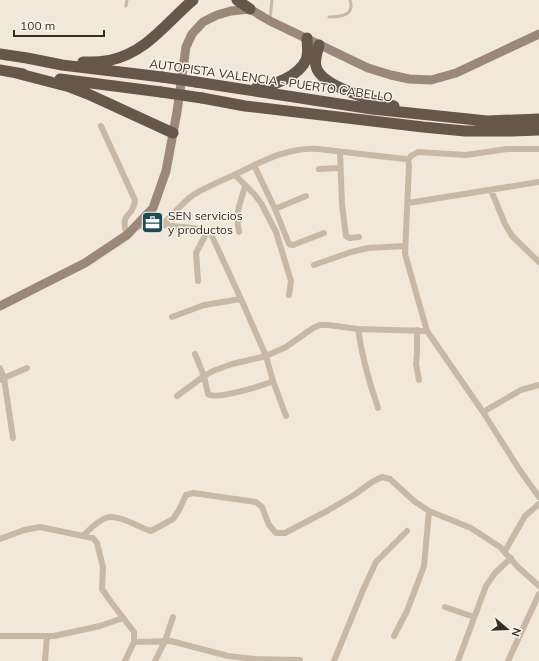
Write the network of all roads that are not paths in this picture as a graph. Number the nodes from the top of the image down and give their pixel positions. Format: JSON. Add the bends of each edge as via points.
{"nodes":[{"id":1,"x":127,"y":0,"type":"edge"},
{"id":2,"x":193,"y":0,"type":"edge"},
{"id":3,"x":237,"y":0,"type":"edge"},
{"id":4,"x":272,"y":0,"type":"edge"},
{"id":5,"x":350,"y":0,"type":"edge"},
{"id":6,"x":126,"y":6,"type":"dead end"},
{"id":7,"x":250,"y":9,"type":"junction"},
{"id":8,"x":329,"y":16,"type":"dead end"},
{"id":9,"x":270,"y":20,"type":"junction"},
{"id":10,"x":539,"y":34,"type":"edge"},
{"id":11,"x":307,"y":38,"type":"junction"},
{"id":12,"x":320,"y":45,"type":"junction"},
{"id":13,"x":0,"y":54,"type":"edge"},
{"id":14,"x":62,"y":65,"type":"junction"},
{"id":15,"x":0,"y":70,"type":"edge"},
{"id":16,"x":16,"y":73,"type":"junction"},
{"id":17,"x":238,"y":88,"type":"junction"},
{"id":18,"x":417,"y":113,"type":"junction"},
{"id":19,"x":539,"y":119,"type":"edge"},
{"id":20,"x":101,"y":126,"type":"dead end"},
{"id":21,"x":539,"y":130,"type":"edge"},
{"id":22,"x":170,"y":134,"type":"junction"},
{"id":23,"x":538,"y":149,"type":"edge"},
{"id":24,"x":340,"y":152,"type":"junction"},
{"id":25,"x":408,"y":160,"type":"junction"},
{"id":26,"x":254,"y":165,"type":"junction"},
{"id":27,"x":319,"y":168,"type":"dead end"},
{"id":28,"x":340,"y":168,"type":"junction"},
{"id":29,"x":235,"y":175,"type":"junction"},
{"id":30,"x":539,"y":182,"type":"edge"},
{"id":31,"x":246,"y":186,"type":"junction"},
{"id":32,"x":491,"y":190,"type":"junction"},
{"id":33,"x":306,"y":196,"type":"dead end"},
{"id":34,"x":408,"y":203,"type":"junction"},
{"id":35,"x":275,"y":209,"type":"junction"},
{"id":36,"x":162,"y":225,"type":"junction"},
{"id":37,"x":137,"y":226,"type":"junction"},
{"id":38,"x":207,"y":232,"type":"junction"},
{"id":39,"x":238,"y":232,"type":"dead end"},
{"id":40,"x":324,"y":233,"type":"dead end"},
{"id":41,"x":127,"y":235,"type":"junction"},
{"id":42,"x":359,"y":237,"type":"dead end"},
{"id":43,"x":405,"y":246,"type":"junction"},
{"id":44,"x":539,"y":262,"type":"edge"},
{"id":45,"x":314,"y":265,"type":"dead end"},
{"id":46,"x":198,"y":281,"type":"dead end"},
{"id":47,"x":290,"y":295,"type":"dead end"},
{"id":48,"x":241,"y":299,"type":"junction"},
{"id":49,"x":0,"y":306,"type":"edge"},
{"id":50,"x":172,"y":317,"type":"dead end"},
{"id":51,"x":358,"y":329,"type":"junction"},
{"id":52,"x":417,"y":330,"type":"junction"},
{"id":53,"x":427,"y":331,"type":"junction"},
{"id":54,"x":195,"y":354,"type":"dead end"},
{"id":55,"x":266,"y":356,"type":"junction"},
{"id":56,"x":0,"y":368,"type":"edge"},
{"id":57,"x":27,"y":368,"type":"dead end"},
{"id":58,"x":204,"y":376,"type":"junction"},
{"id":59,"x":2,"y":379,"type":"edge"},
{"id":60,"x":419,"y":380,"type":"dead end"},
{"id":61,"x":273,"y":381,"type":"junction"},
{"id":62,"x":539,"y":385,"type":"edge"},
{"id":63,"x":177,"y":396,"type":"dead end"},
{"id":64,"x":378,"y":408,"type":"dead end"},
{"id":65,"x":483,"y":412,"type":"junction"},
{"id":66,"x":286,"y":416,"type":"dead end"},
{"id":67,"x":13,"y":438,"type":"dead end"},
{"id":68,"x":539,"y":497,"type":"edge"},
{"id":69,"x":539,"y":504,"type":"edge"},
{"id":70,"x":429,"y":511,"type":"junction"},
{"id":71,"x":407,"y":531,"type":"dead end"},
{"id":72,"x":83,"y":536,"type":"junction"},
{"id":73,"x":0,"y":539,"type":"edge"},
{"id":74,"x":505,"y":551,"type":"junction"},
{"id":75,"x":511,"y":558,"type":"junction"},
{"id":76,"x":539,"y":586,"type":"edge"},
{"id":77,"x":539,"y":594,"type":"edge"},
{"id":78,"x":445,"y":607,"type":"dead end"},
{"id":79,"x":173,"y":617,"type":"dead end"},
{"id":80,"x":474,"y":617,"type":"junction"},
{"id":81,"x":123,"y":618,"type":"junction"},
{"id":82,"x":0,"y":636,"type":"edge"},
{"id":83,"x":47,"y":636,"type":"junction"},
{"id":84,"x":394,"y":636,"type":"dead end"},
{"id":85,"x":165,"y":640,"type":"junction"},
{"id":86,"x":134,"y":642,"type":"junction"},
{"id":87,"x":300,"y":660,"type":"edge"},
{"id":88,"x":45,"y":661,"type":"edge"},
{"id":89,"x":125,"y":661,"type":"edge"},
{"id":90,"x":155,"y":661,"type":"edge"},
{"id":91,"x":334,"y":661,"type":"edge"},
{"id":92,"x":458,"y":661,"type":"edge"},
{"id":93,"x":508,"y":661,"type":"edge"}],
"edges":[{"from":1,"to":6,"type":"lane"},
{"from":2,"to":14,"type":"highway","via":[[138,49],[112,60]]},
{"from":3,"to":7,"type":"highway"},
{"from":4,"to":9,"type":"lane"},
{"from":5,"to":8,"type":"lane","via":[[351,10],[344,16]]},
{"from":7,"to":9,"type":"main road"},
{"from":7,"to":22,"type":"main road","via":[[217,14],[203,22],[192,34],[186,47]]},
{"from":9,"to":11,"type":"main road"},
{"from":10,"to":12,"type":"main road","via":[[456,73],[431,80],[390,75],[368,68]]},
{"from":11,"to":12,"type":"main road"},
{"from":11,"to":17,"type":"highway","via":[[306,60],[288,78],[265,87]]},
{"from":12,"to":18,"type":"highway","via":[[315,59],[316,66],[318,72],[328,81],[347,91]]},
{"from":13,"to":14,"type":"highway","name":"AUTOPISTA VALENCIA - PUERTO CABELLO"},
{"from":14,"to":17,"type":"highway","name":"AUTOPISTA VALENCIA - PUERTO CABELLO","bridge":true},
{"from":15,"to":16,"type":"highway"},
{"from":16,"to":21,"type":"highway","bridge":true,"via":[[245,106],[430,128],[512,132]]},
{"from":16,"to":22,"type":"highway","via":[[70,87]]},
{"from":17,"to":18,"type":"highway","name":"AUTOPISTA VALENCIA - PUERTO CABELLO","via":[[372,109]]},
{"from":18,"to":19,"type":"highway","name":"AUTOPISTA VALENCIA - PUERTO CABELLO","via":[[487,121]]},
{"from":20,"to":41,"type":"street","via":[[134,195],[134,206],[123,224]]},
{"from":22,"to":37,"type":"main road","via":[[166,171],[153,208]]},
{"from":23,"to":25,"type":"street","via":[[466,155],[418,152]]},
{"from":24,"to":25,"type":"street"},
{"from":24,"to":26,"type":"street","via":[[304,148]]},
{"from":24,"to":28,"type":"street"},
{"from":25,"to":34,"type":"street"},
{"from":26,"to":29,"type":"street"},
{"from":26,"to":35,"type":"street"},
{"from":27,"to":28,"type":"street"},
{"from":28,"to":42,"type":"street","via":[[346,236]]},
{"from":29,"to":31,"type":"street"},
{"from":29,"to":36,"type":"street","via":[[192,196]]},
{"from":30,"to":32,"type":"street"},
{"from":31,"to":39,"type":"street","via":[[237,211]]},
{"from":31,"to":47,"type":"street","via":[[261,203],[276,232],[291,281]]},
{"from":32,"to":34,"type":"street"},
{"from":32,"to":44,"type":"street","via":[[512,236]]},
{"from":33,"to":35,"type":"street"},
{"from":34,"to":43,"type":"street"},
{"from":35,"to":40,"type":"street","via":[[286,240],[291,245]]},
{"from":36,"to":37,"type":"street","via":[[150,228]]},
{"from":36,"to":38,"type":"street"},
{"from":37,"to":41,"type":"main road"},
{"from":38,"to":46,"type":"street","via":[[196,253]]},
{"from":38,"to":48,"type":"street","via":[[216,242]]},
{"from":41,"to":49,"type":"main road","via":[[85,262]]},
{"from":43,"to":45,"type":"street","via":[[351,252]]},
{"from":43,"to":53,"type":"street","via":[[405,254]]},
{"from":48,"to":50,"type":"street","via":[[204,305]]},
{"from":48,"to":55,"type":"street"},
{"from":51,"to":52,"type":"street"},
{"from":51,"to":55,"type":"street","via":[[320,325],[286,347]]},
{"from":51,"to":64,"type":"street","via":[[368,378]]},
{"from":52,"to":53,"type":"street"},
{"from":52,"to":60,"type":"street","via":[[416,364]]},
{"from":53,"to":65,"type":"street"},
{"from":54,"to":58,"type":"street"},
{"from":55,"to":58,"type":"street","via":[[232,364]]},
{"from":55,"to":61,"type":"street"},
{"from":56,"to":59,"type":"street"},
{"from":57,"to":59,"type":"street"},
{"from":58,"to":61,"type":"street","via":[[211,397]]},
{"from":58,"to":63,"type":"street"},
{"from":59,"to":67,"type":"street"},
{"from":61,"to":66,"type":"street"},
{"from":62,"to":65,"type":"street","via":[[521,390]]},
{"from":65,"to":68,"type":"street"},
{"from":69,"to":74,"type":"street","via":[[525,516]]},
{"from":70,"to":72,"type":"street","via":[[414,501],[390,478],[382,478],[285,533],[276,533],[262,507],[256,502],[193,493],[186,495],[173,519],[151,531],[122,519],[107,517]]},
{"from":70,"to":74,"type":"street","via":[[471,528]]},
{"from":70,"to":84,"type":"street","via":[[424,566],[407,611]]},
{"from":71,"to":91,"type":"street","via":[[376,562]]},
{"from":72,"to":73,"type":"street","via":[[40,527]]},
{"from":72,"to":81,"type":"street","via":[[93,538],[97,543],[103,567],[102,589]]},
{"from":74,"to":75,"type":"street"},
{"from":75,"to":76,"type":"street"},
{"from":75,"to":80,"type":"street","via":[[486,586]]},
{"from":77,"to":93,"type":"street"},
{"from":78,"to":80,"type":"street"},
{"from":79,"to":85,"type":"street"},
{"from":80,"to":92,"type":"street"},
{"from":81,"to":83,"type":"street","via":[[100,626]]},
{"from":81,"to":86,"type":"street","via":[[134,632]]},
{"from":82,"to":83,"type":"street"},
{"from":83,"to":88,"type":"street"},
{"from":85,"to":86,"type":"street"},
{"from":85,"to":87,"type":"street","via":[[228,656]]},
{"from":85,"to":90,"type":"street"},
{"from":86,"to":89,"type":"street"}]}
